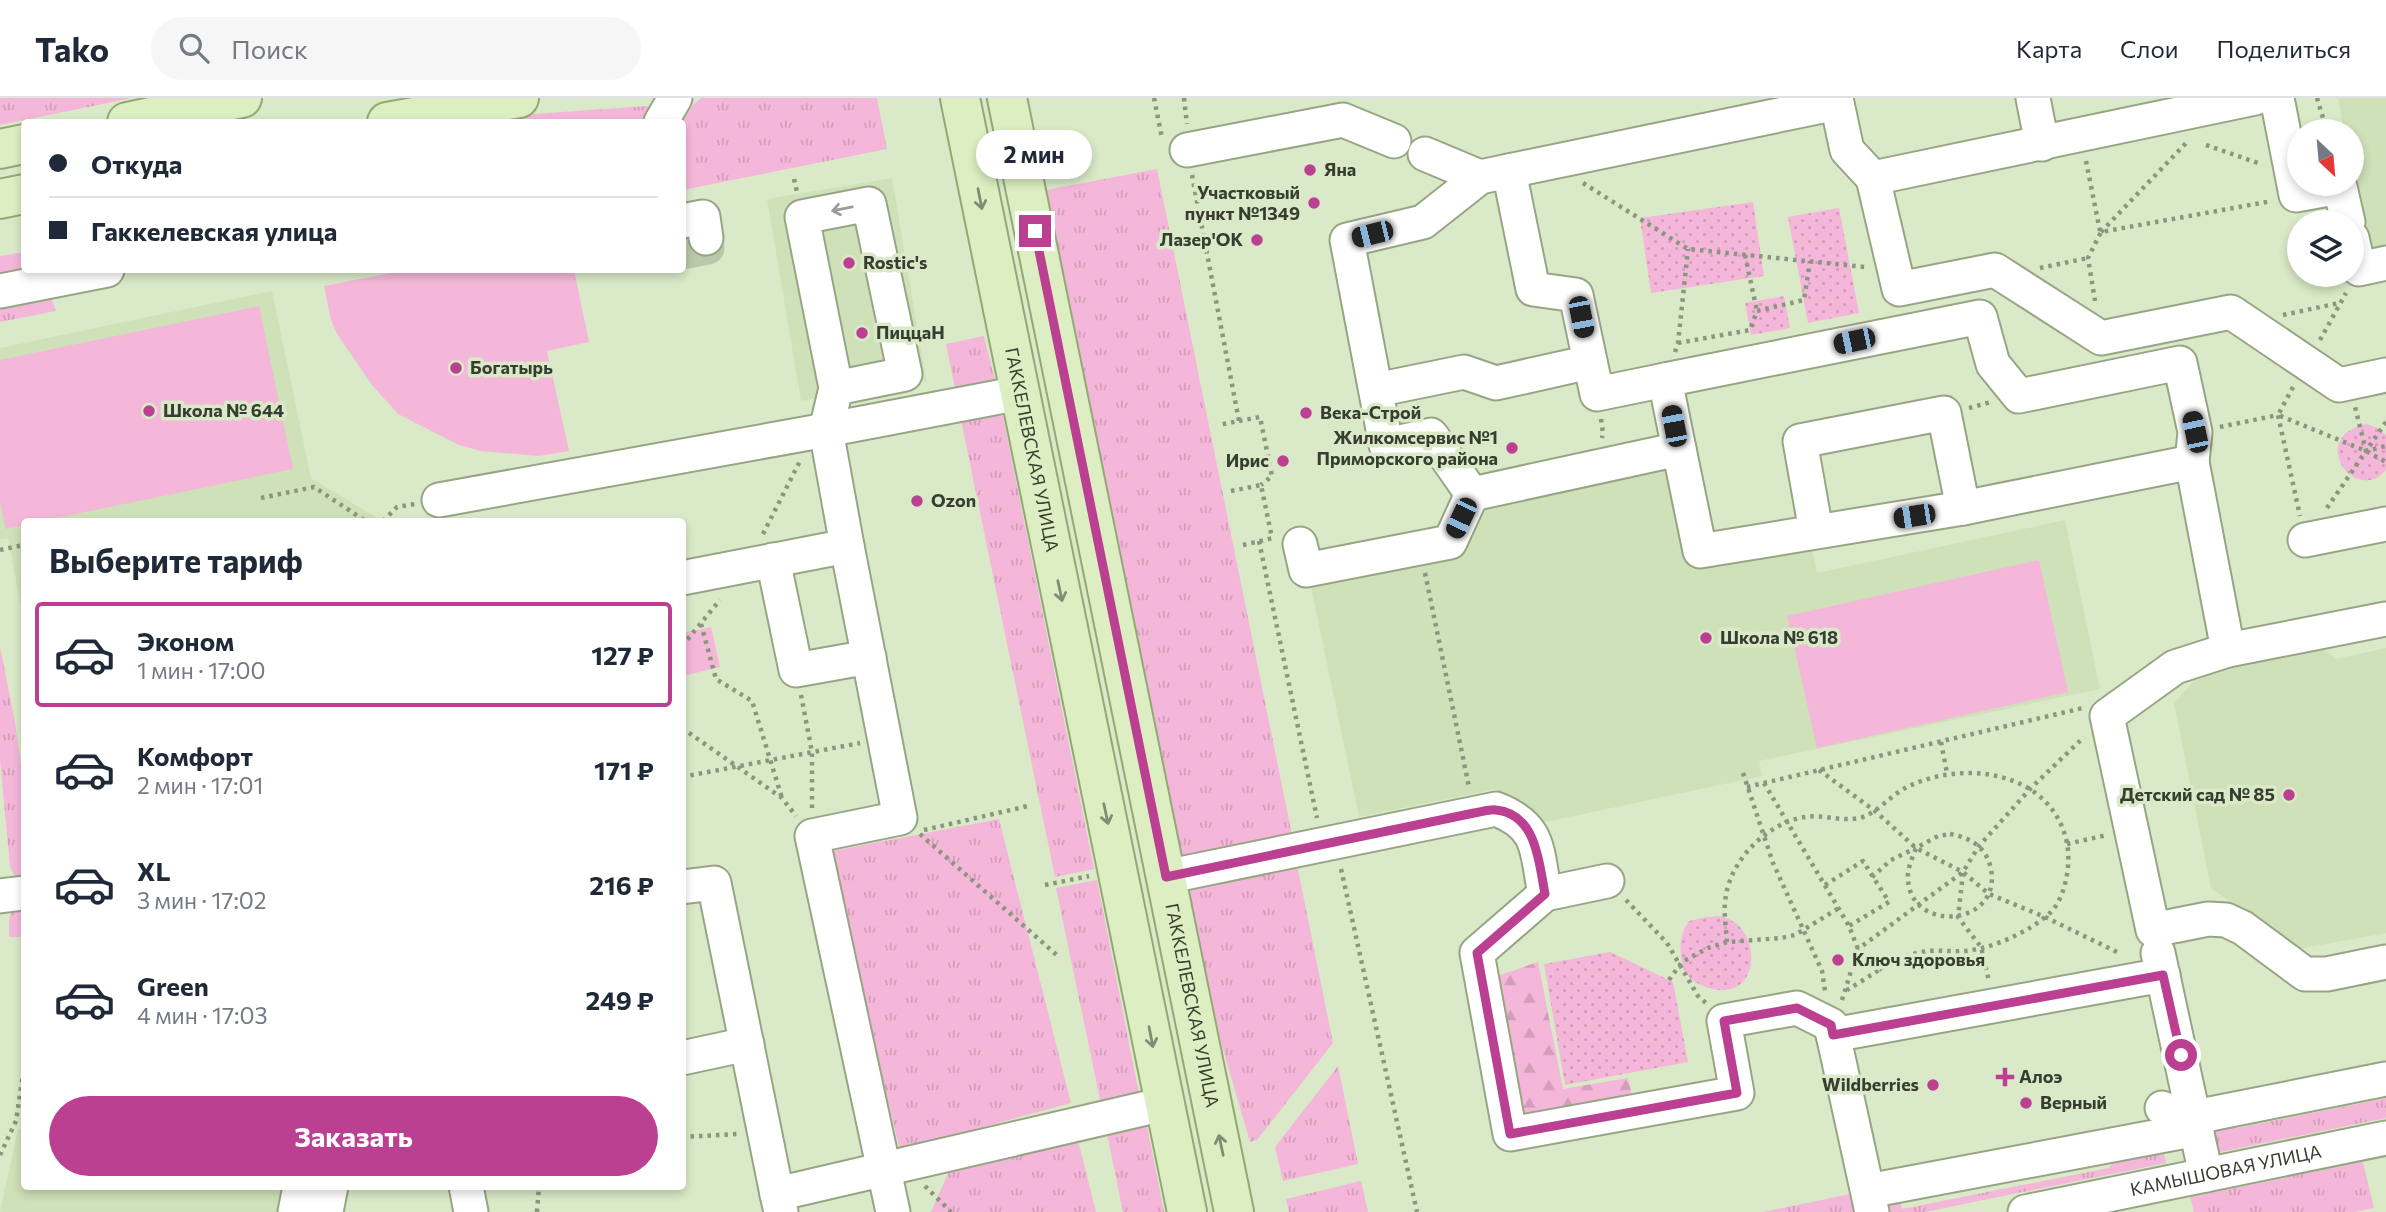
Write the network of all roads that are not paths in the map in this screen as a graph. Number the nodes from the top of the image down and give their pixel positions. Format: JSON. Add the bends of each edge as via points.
{"nodes":[{"id":1,"x":242,"y":98,"type":"edge"},
{"id":2,"x":519,"y":98,"type":"edge"},
{"id":3,"x":675,"y":98,"type":"edge"},
{"id":4,"x":960,"y":98,"type":"edge"},
{"id":5,"x":1007,"y":98,"type":"edge"},
{"id":6,"x":2033,"y":98,"type":"edge"},
{"id":7,"x":2255,"y":98,"type":"edge"},
{"id":8,"x":2277,"y":98,"type":"edge"},
{"id":9,"x":141,"y":119,"type":"edge"},
{"id":10,"x":404,"y":119,"type":"edge"},
{"id":11,"x":663,"y":119,"type":"edge"},
{"id":12,"x":1394,"y":141,"type":"dead end"},
{"id":13,"x":2042,"y":144,"type":"junction"},
{"id":14,"x":21,"y":145,"type":"edge"},
{"id":15,"x":0,"y":149,"type":"edge"},
{"id":16,"x":1187,"y":150,"type":"road end"},
{"id":17,"x":1425,"y":154,"type":"dead end"},
{"id":18,"x":1494,"y":174,"type":"junction"},
{"id":19,"x":1873,"y":178,"type":"junction"},
{"id":20,"x":21,"y":195,"type":"edge"},
{"id":21,"x":0,"y":199,"type":"edge"},
{"id":22,"x":2345,"y":210,"type":"edge"},
{"id":23,"x":877,"y":244,"type":"junction"},
{"id":24,"x":2386,"y":263,"type":"edge"},
{"id":25,"x":2364,"y":268,"type":"edge"},
{"id":26,"x":92,"y":273,"type":"edge"},
{"id":27,"x":1897,"y":280,"type":"junction"},
{"id":28,"x":0,"y":291,"type":"edge"},
{"id":29,"x":1908,"y":330,"type":"junction"},
{"id":30,"x":2386,"y":375,"type":"edge"},
{"id":31,"x":1593,"y":378,"type":"junction"},
{"id":32,"x":1665,"y":380,"type":"junction"},
{"id":33,"x":836,"y":388,"type":"junction"},
{"id":34,"x":1376,"y":390,"type":"junction"},
{"id":35,"x":1020,"y":393,"type":"junction"},
{"id":36,"x":924,"y":411,"type":"junction"},
{"id":37,"x":826,"y":430,"type":"junction"},
{"id":38,"x":2193,"y":447,"type":"junction"},
{"id":39,"x":1679,"y":449,"type":"junction"},
{"id":40,"x":1472,"y":494,"type":"junction"},
{"id":41,"x":439,"y":500,"type":"road end"},
{"id":42,"x":1964,"y":508,"type":"junction"},
{"id":43,"x":2386,"y":524,"type":"edge"},
{"id":44,"x":1816,"y":531,"type":"junction"},
{"id":45,"x":2305,"y":540,"type":"road end"},
{"id":46,"x":1286,"y":541,"type":"road end"},
{"id":47,"x":847,"y":546,"type":"junction"},
{"id":48,"x":773,"y":560,"type":"junction"},
{"id":49,"x":686,"y":577,"type":"edge"},
{"id":50,"x":2386,"y":619,"type":"edge"},
{"id":51,"x":2228,"y":650,"type":"junction"},
{"id":52,"x":869,"y":657,"type":"junction"},
{"id":53,"x":1166,"y":877,"type":"junction"},
{"id":54,"x":1607,"y":881,"type":"road end"},
{"id":55,"x":686,"y":886,"type":"edge"},
{"id":56,"x":21,"y":893,"type":"edge"},
{"id":57,"x":1545,"y":894,"type":"junction"},
{"id":58,"x":0,"y":896,"type":"edge"},
{"id":59,"x":2153,"y":930,"type":"junction"},
{"id":60,"x":2386,"y":962,"type":"edge"},
{"id":61,"x":2163,"y":975,"type":"junction"},
{"id":62,"x":1832,"y":1030,"type":"junction"},
{"id":63,"x":747,"y":1044,"type":"junction"},
{"id":64,"x":686,"y":1057,"type":"edge"},
{"id":65,"x":2386,"y":1079,"type":"edge"},
{"id":66,"x":1164,"y":1104,"type":"junction"},
{"id":67,"x":2187,"y":1116,"type":"junction"},
{"id":68,"x":2384,"y":1148,"type":"edge"},
{"id":69,"x":1905,"y":1161,"type":"dead end"},
{"id":70,"x":884,"y":1170,"type":"junction"},
{"id":71,"x":2206,"y":1175,"type":"junction"},
{"id":72,"x":299,"y":1190,"type":"edge"},
{"id":73,"x":330,"y":1190,"type":"edge"},
{"id":74,"x":467,"y":1190,"type":"edge"},
{"id":75,"x":1868,"y":1193,"type":"edge"},
{"id":76,"x":779,"y":1203,"type":"edge"},
{"id":77,"x":295,"y":1212,"type":"edge"},
{"id":78,"x":326,"y":1212,"type":"edge"},
{"id":79,"x":471,"y":1212,"type":"edge"},
{"id":80,"x":893,"y":1212,"type":"edge"},
{"id":81,"x":1186,"y":1212,"type":"edge"},
{"id":82,"x":1234,"y":1212,"type":"edge"},
{"id":83,"x":2025,"y":1212,"type":"edge"}],
"edges":[{"from":1,"to":9,"type":"main road"},
{"from":2,"to":10,"type":"main road"},
{"from":3,"to":11,"type":"street"},
{"from":4,"to":35,"type":"main road","name":"ГАККЕЛЕВСКАЯ УЛИЦА","one_way":true},
{"from":5,"to":53,"type":"main road","name":"ГАККЕЛЕВСКАЯ УЛИЦА"},
{"from":6,"to":13,"type":"street"},
{"from":7,"to":13,"type":"street"},
{"from":8,"to":22,"type":"street","via":[[2294,185],[2340,187]]},
{"from":12,"to":16,"type":"street","via":[[1343,120]]},
{"from":13,"to":19,"type":"street"},
{"from":14,"to":15,"type":"main road"},
{"from":17,"to":18,"type":"street"},
{"from":18,"to":19,"type":"street","via":[[1836,103],[1847,150]]},
{"from":18,"to":31,"type":"street","via":[[1533,289],[1576,295]]},
{"from":18,"to":34,"type":"street","via":[[1423,222],[1347,240]]},
{"from":19,"to":27,"type":"street"},
{"from":20,"to":21,"type":"main road"},
{"from":23,"to":33,"type":"street","via":[[905,374]]},
{"from":23,"to":33,"type":"street","one_way":true,"via":[[869,204],[802,217]]},
{"from":23,"to":36,"type":"street","via":[[896,270]]},
{"from":24,"to":25,"type":"street"},
{"from":26,"to":28,"type":"street"},
{"from":27,"to":29,"type":"street"},
{"from":27,"to":30,"type":"street","via":[[1995,270],[2101,338],[2231,312],[2339,385]]},
{"from":29,"to":32,"type":"street"},
{"from":29,"to":38,"type":"street","via":[[1980,317],[1993,364],[2019,396],[2180,363]]},
{"from":31,"to":32,"type":"street"},
{"from":31,"to":34,"type":"street","via":[[1496,383],[1464,372]]},
{"from":32,"to":39,"type":"street"},
{"from":33,"to":37,"type":"street"},
{"from":34,"to":40,"type":"street","via":[[1386,444],[1431,435]]},
{"from":35,"to":36,"type":"street"},
{"from":35,"to":66,"type":"main road","name":"ГАККЕЛЕВСКАЯ УЛИЦА","one_way":true},
{"from":36,"to":37,"type":"street"},
{"from":37,"to":41,"type":"street"},
{"from":37,"to":47,"type":"street"},
{"from":38,"to":42,"type":"street"},
{"from":38,"to":51,"type":"street"},
{"from":39,"to":40,"type":"street"},
{"from":39,"to":44,"type":"street","via":[[1700,551]]},
{"from":40,"to":46,"type":"street","via":[[1450,542],[1306,570]]},
{"from":42,"to":44,"type":"street"},
{"from":42,"to":44,"type":"street","via":[[1944,413],[1800,440]]},
{"from":43,"to":45,"type":"street"},
{"from":47,"to":48,"type":"street"},
{"from":47,"to":52,"type":"street"},
{"from":48,"to":49,"type":"street"},
{"from":48,"to":52,"type":"street","via":[[796,670]]},
{"from":50,"to":51,"type":"street"},
{"from":51,"to":59,"type":"street","via":[[2175,667],[2107,716]]},
{"from":52,"to":70,"type":"street","via":[[900,818],[812,836]]},
{"from":53,"to":57,"type":"street","via":[[1496,810],[1528,828]]},
{"from":82,"to":53,"type":"main road","name":"ГАККЕЛЕВСКАЯ УЛИЦА","one_way":true},
{"from":54,"to":57,"type":"street"},
{"from":55,"to":63,"type":"street","via":[[714,883]]},
{"from":56,"to":58,"type":"street"},
{"from":57,"to":62,"type":"street","via":[[1477,953],[1510,1134],[1737,1093],[1724,1021],[1797,1008]]},
{"from":59,"to":60,"type":"street","via":[[2226,920],[2305,974]]},
{"from":59,"to":61,"type":"street"},
{"from":61,"to":62,"type":"street"},
{"from":61,"to":67,"type":"street"},
{"from":62,"to":75,"type":"street"},
{"from":63,"to":64,"type":"street"},
{"from":63,"to":76,"type":"street"},
{"from":65,"to":67,"type":"street"},
{"from":66,"to":70,"type":"street"},
{"from":66,"to":81,"type":"main road","name":"ГАККЕЛЕВСКАЯ УЛИЦА"},
{"from":67,"to":71,"type":"street"},
{"from":67,"to":75,"type":"street"},
{"from":68,"to":71,"type":"street","name":"КАМЫШОВАЯ УЛИЦА"},
{"from":69,"to":75,"type":"street"},
{"from":70,"to":76,"type":"street"},
{"from":70,"to":80,"type":"street"},
{"from":71,"to":83,"type":"street","name":"КАМЫШОВАЯ УЛИЦА"},
{"from":72,"to":77,"type":"street"},
{"from":73,"to":78,"type":"street"},
{"from":74,"to":79,"type":"street"}]}
